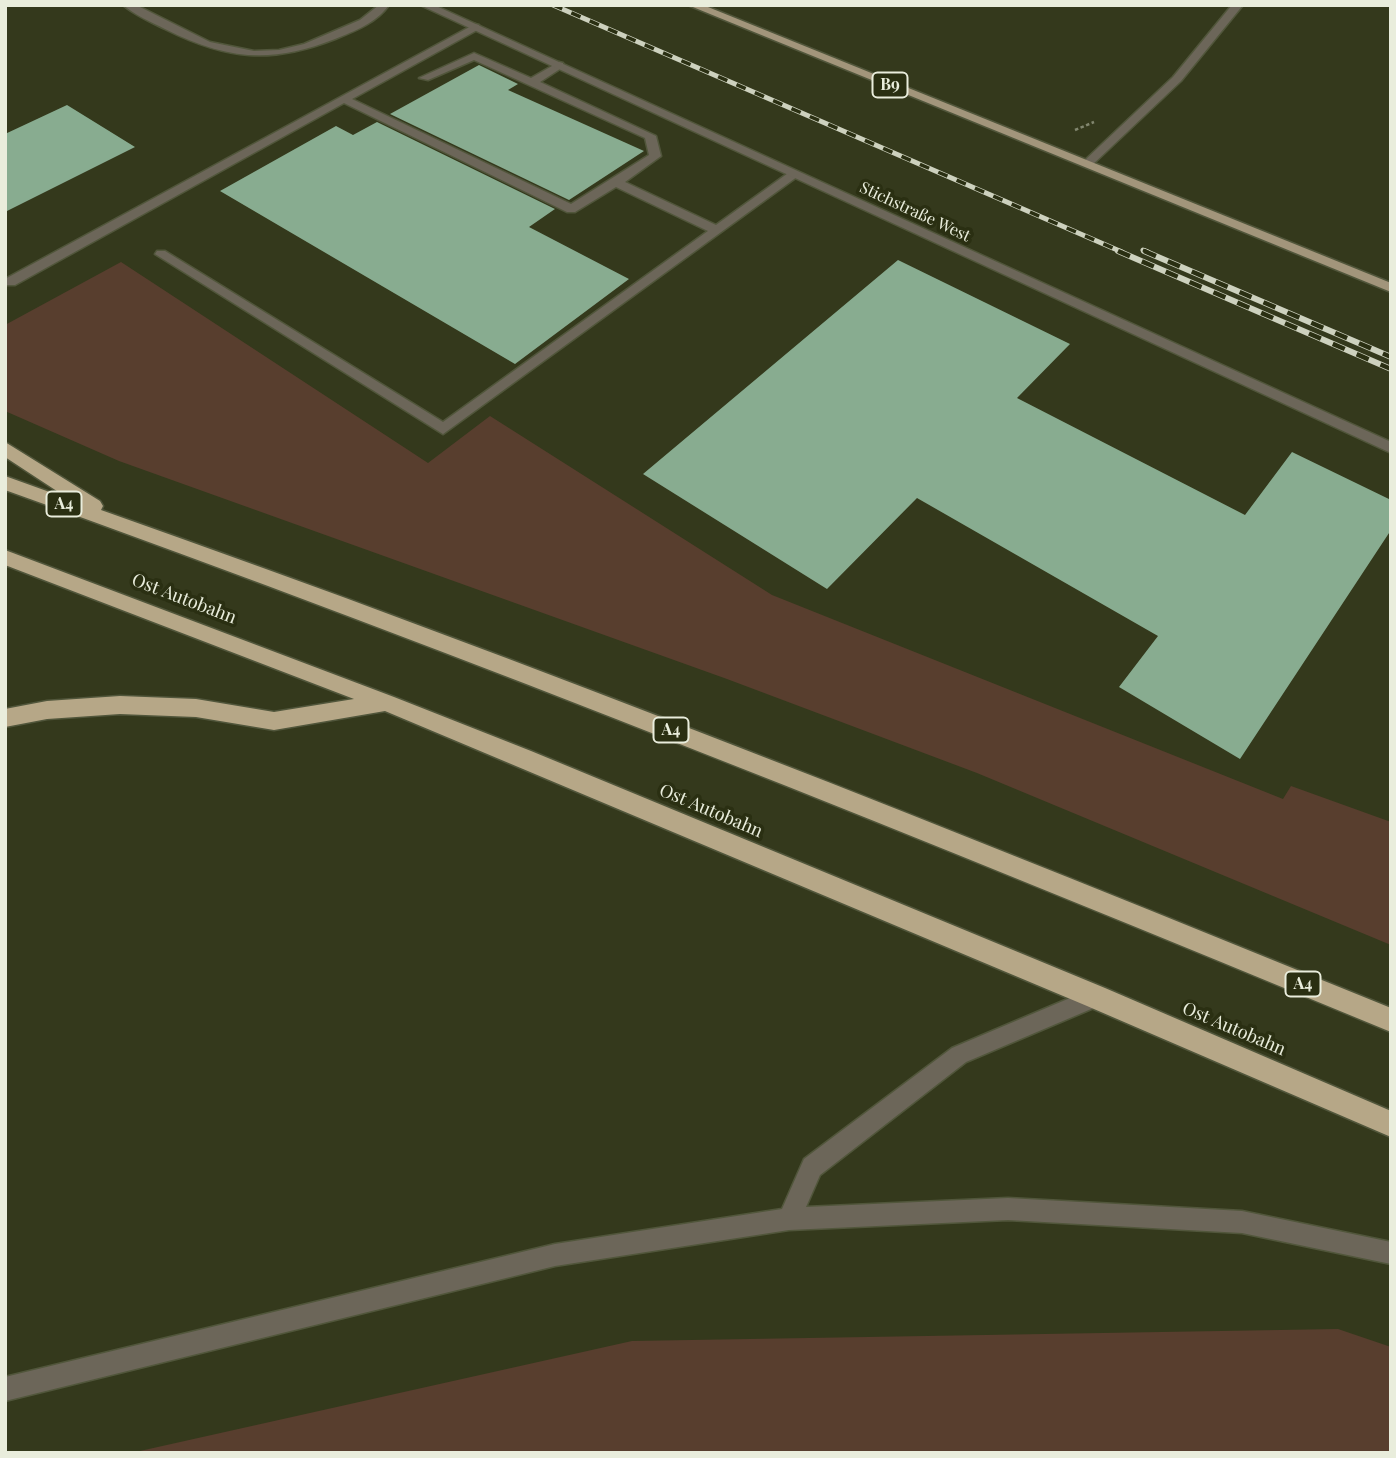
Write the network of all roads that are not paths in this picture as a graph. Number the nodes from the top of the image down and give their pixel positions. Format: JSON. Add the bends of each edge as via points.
{"nodes":[{"id":1,"x":128,"y":5,"type":"edge"},
{"id":2,"x":384,"y":5,"type":"edge"},
{"id":3,"x":425,"y":5,"type":"edge"},
{"id":4,"x":693,"y":5,"type":"edge"},
{"id":5,"x":1238,"y":5,"type":"edge"},
{"id":6,"x":475,"y":27,"type":"junction"},
{"id":7,"x":559,"y":65,"type":"junction"},
{"id":8,"x":424,"y":78,"type":"dead end"},
{"id":9,"x":532,"y":82,"type":"junction"},
{"id":10,"x":344,"y":99,"type":"junction"},
{"id":11,"x":1087,"y":164,"type":"junction"},
{"id":12,"x":795,"y":174,"type":"junction"},
{"id":13,"x":616,"y":182,"type":"junction"},
{"id":14,"x":718,"y":230,"type":"junction"},
{"id":15,"x":161,"y":254,"type":"dead end"},
{"id":16,"x":10,"y":282,"type":"dead end"},
{"id":17,"x":1391,"y":288,"type":"edge"},
{"id":18,"x":5,"y":448,"type":"edge"},
{"id":19,"x":1391,"y":448,"type":"edge"},
{"id":20,"x":5,"y":484,"type":"edge"},
{"id":21,"x":122,"y":524,"type":"junction"},
{"id":22,"x":5,"y":558,"type":"edge"},
{"id":23,"x":387,"y":703,"type":"junction"},
{"id":24,"x":5,"y":718,"type":"edge"},
{"id":25,"x":1096,"y":997,"type":"junction"},
{"id":26,"x":1391,"y":1020,"type":"edge"},
{"id":27,"x":1391,"y":1124,"type":"edge"},
{"id":28,"x":789,"y":1219,"type":"junction"},
{"id":29,"x":1391,"y":1253,"type":"edge"},
{"id":30,"x":5,"y":1389,"type":"edge"}],
"edges":[{"from":1,"to":2,"type":"street","via":[[219,50],[262,54],[319,43],[376,15]]},
{"from":3,"to":6,"type":"street","name":"Stichstraße West"},
{"from":4,"to":11,"type":"main road","number":"B9"},
{"from":5,"to":11,"type":"street","via":[[1177,79]]},
{"from":6,"to":7,"type":"street","name":"Stichstraße West"},
{"from":6,"to":10,"type":"street"},
{"from":7,"to":9,"type":"street"},
{"from":7,"to":12,"type":"street","name":"Stichstraße West"},
{"from":8,"to":9,"type":"street","via":[[474,56]]},
{"from":9,"to":13,"type":"street","via":[[650,136],[655,156]]},
{"from":10,"to":13,"type":"street","via":[[571,209]]},
{"from":10,"to":16,"type":"street"},
{"from":11,"to":17,"type":"main road","number":"B9"},
{"from":12,"to":14,"type":"street"},
{"from":12,"to":19,"type":"street","name":"Stichstraße West"},
{"from":13,"to":14,"type":"street"},
{"from":14,"to":15,"type":"street","via":[[443,429]]},
{"from":18,"to":21,"type":"highway"},
{"from":20,"to":21,"type":"highway","number":"A4"},
{"from":21,"to":26,"type":"highway","number":"A4","via":[[622,711]]},
{"from":22,"to":23,"type":"highway","name":"Ost Autobahn"},
{"from":23,"to":24,"type":"highway","via":[[274,721],[196,708],[120,705]]},
{"from":23,"to":25,"type":"highway","name":"Ost Autobahn"},
{"from":25,"to":27,"type":"highway","name":"Ost Autobahn"},
{"from":25,"to":28,"type":"street","via":[[959,1055],[812,1167]]},
{"from":28,"to":29,"type":"street","via":[[1008,1209],[1228,1221]]},
{"from":28,"to":30,"type":"street","via":[[555,1255]]}]}
